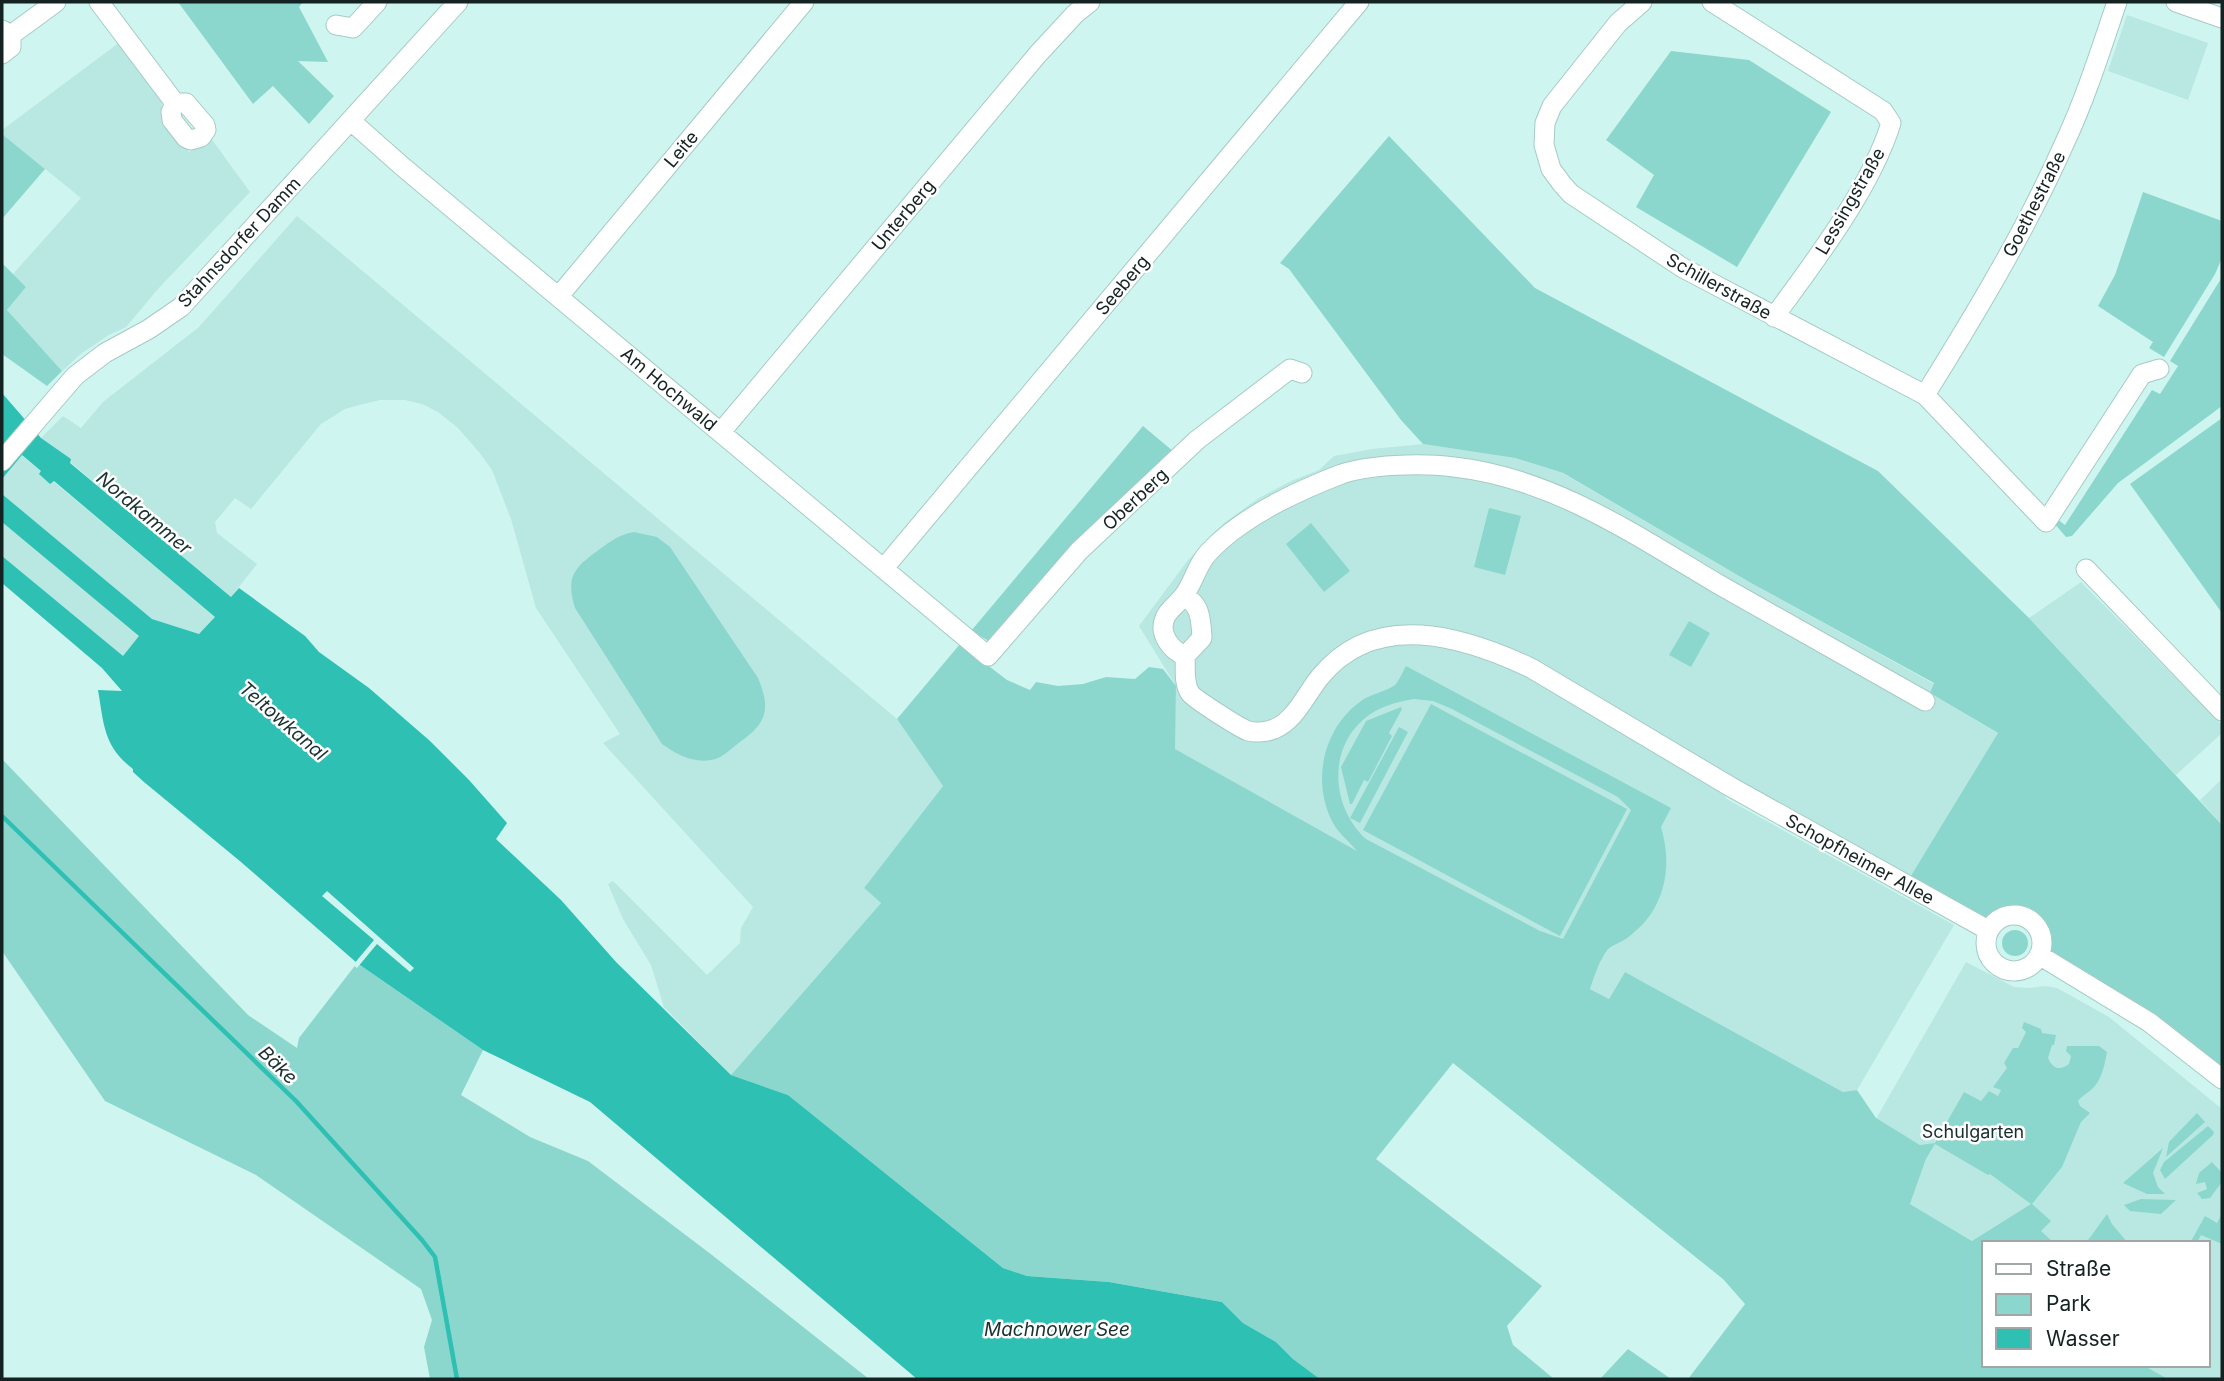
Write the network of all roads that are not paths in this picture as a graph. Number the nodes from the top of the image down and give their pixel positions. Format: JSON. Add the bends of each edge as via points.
{"nodes":[{"id":1,"x":56,"y":2,"type":"edge"},
{"id":2,"x":99,"y":2,"type":"edge"},
{"id":3,"x":377,"y":2,"type":"edge"},
{"id":4,"x":458,"y":2,"type":"edge"},
{"id":5,"x":804,"y":2,"type":"edge"},
{"id":6,"x":1090,"y":2,"type":"edge"},
{"id":7,"x":1359,"y":2,"type":"edge"},
{"id":8,"x":1642,"y":2,"type":"edge"},
{"id":9,"x":1712,"y":2,"type":"edge"},
{"id":10,"x":2117,"y":2,"type":"edge"},
{"id":11,"x":2176,"y":2,"type":"edge"},
{"id":12,"x":2222,"y":18,"type":"edge"},
{"id":13,"x":336,"y":25,"type":"dead end"},
{"id":14,"x":6,"y":32,"type":"edge"},
{"id":15,"x":2,"y":54,"type":"edge"},
{"id":16,"x":175,"y":103,"type":"dead end"},
{"id":17,"x":351,"y":121,"type":"junction"},
{"id":18,"x":559,"y":296,"type":"junction"},
{"id":19,"x":1774,"y":317,"type":"junction"},
{"id":20,"x":2159,"y":369,"type":"dead end"},
{"id":21,"x":1302,"y":373,"type":"dead end"},
{"id":22,"x":1925,"y":394,"type":"junction"},
{"id":23,"x":721,"y":432,"type":"junction"},
{"id":24,"x":2,"y":461,"type":"edge"},
{"id":25,"x":884,"y":568,"type":"junction"},
{"id":26,"x":2086,"y":569,"type":"dead end"},
{"id":27,"x":1183,"y":597,"type":"junction"},
{"id":28,"x":988,"y":656,"type":"joint"},
{"id":29,"x":1185,"y":656,"type":"junction"},
{"id":30,"x":1925,"y":701,"type":"dead end"},
{"id":31,"x":2222,"y":711,"type":"edge"},
{"id":32,"x":1988,"y":930,"type":"junction"},
{"id":33,"x":2039,"y":956,"type":"junction"},
{"id":34,"x":2222,"y":1079,"type":"edge"}],
"edges":[{"from":1,"to":14,"type":"street"},
{"from":2,"to":16,"type":"street"},
{"from":3,"to":13,"type":"street","via":[[354,28]]},
{"from":4,"to":17,"type":"street","name":"Stahnsdorfer Damm"},
{"from":5,"to":18,"type":"street","name":"Leite"},
{"from":6,"to":23,"type":"street","name":"Unterberg","via":[[1038,54]]},
{"from":7,"to":25,"type":"street","name":"Seeberg"},
{"from":8,"to":19,"type":"street","name":"Schillerstraße","via":[[1618,23],[1552,106],[1545,123],[1551,169],[1571,194],[1633,236]]},
{"from":9,"to":19,"type":"street","name":"Lessingstraße","via":[[1883,111],[1891,123],[1857,195]]},
{"from":10,"to":22,"type":"street","name":"Goethestraße","via":[[2093,72],[2042,191],[2011,252]]},
{"from":11,"to":12,"type":"street"},
{"from":14,"to":15,"type":"street","via":[[11,47]]},
{"from":17,"to":18,"type":"street","name":"Am Hochwald"},
{"from":17,"to":24,"type":"street","name":"Stahnsdorfer Damm","via":[[181,307],[75,376]]},
{"from":18,"to":23,"type":"street","name":"Am Hochwald"},
{"from":19,"to":22,"type":"street","name":"Schillerstraße"},
{"from":20,"to":22,"type":"street","name":"Schillerstraße","via":[[2142,374],[2046,522]]},
{"from":21,"to":28,"type":"street","name":"Oberberg","via":[[1290,369],[1197,440],[1079,551]]},
{"from":23,"to":25,"type":"street","name":"Am Hochwald"},
{"from":25,"to":28,"type":"street","name":"Am Hochwald"},
{"from":26,"to":31,"type":"street"},
{"from":27,"to":29,"type":"street","via":[[1198,610],[1202,638]]},
{"from":27,"to":29,"type":"street","via":[[1164,620],[1164,636]]},
{"from":27,"to":30,"type":"street","via":[[1208,553],[1290,495],[1356,471],[1422,465],[1467,469],[1566,498]]},
{"from":29,"to":32,"type":"street","name":"Schopfheimer Allee","via":[[1190,693],[1247,731],[1260,732],[1275,729],[1292,716],[1321,675],[1344,654],[1379,638],[1435,636],[1497,652]]},
{"from":32,"to":33,"type":"street","via":[[1986,949],[2005,970],[2025,969]]},
{"from":32,"to":33,"type":"street","via":[[2009,915],[2026,918],[2042,938]]},
{"from":33,"to":34,"type":"street","via":[[2149,1022]]}]}
